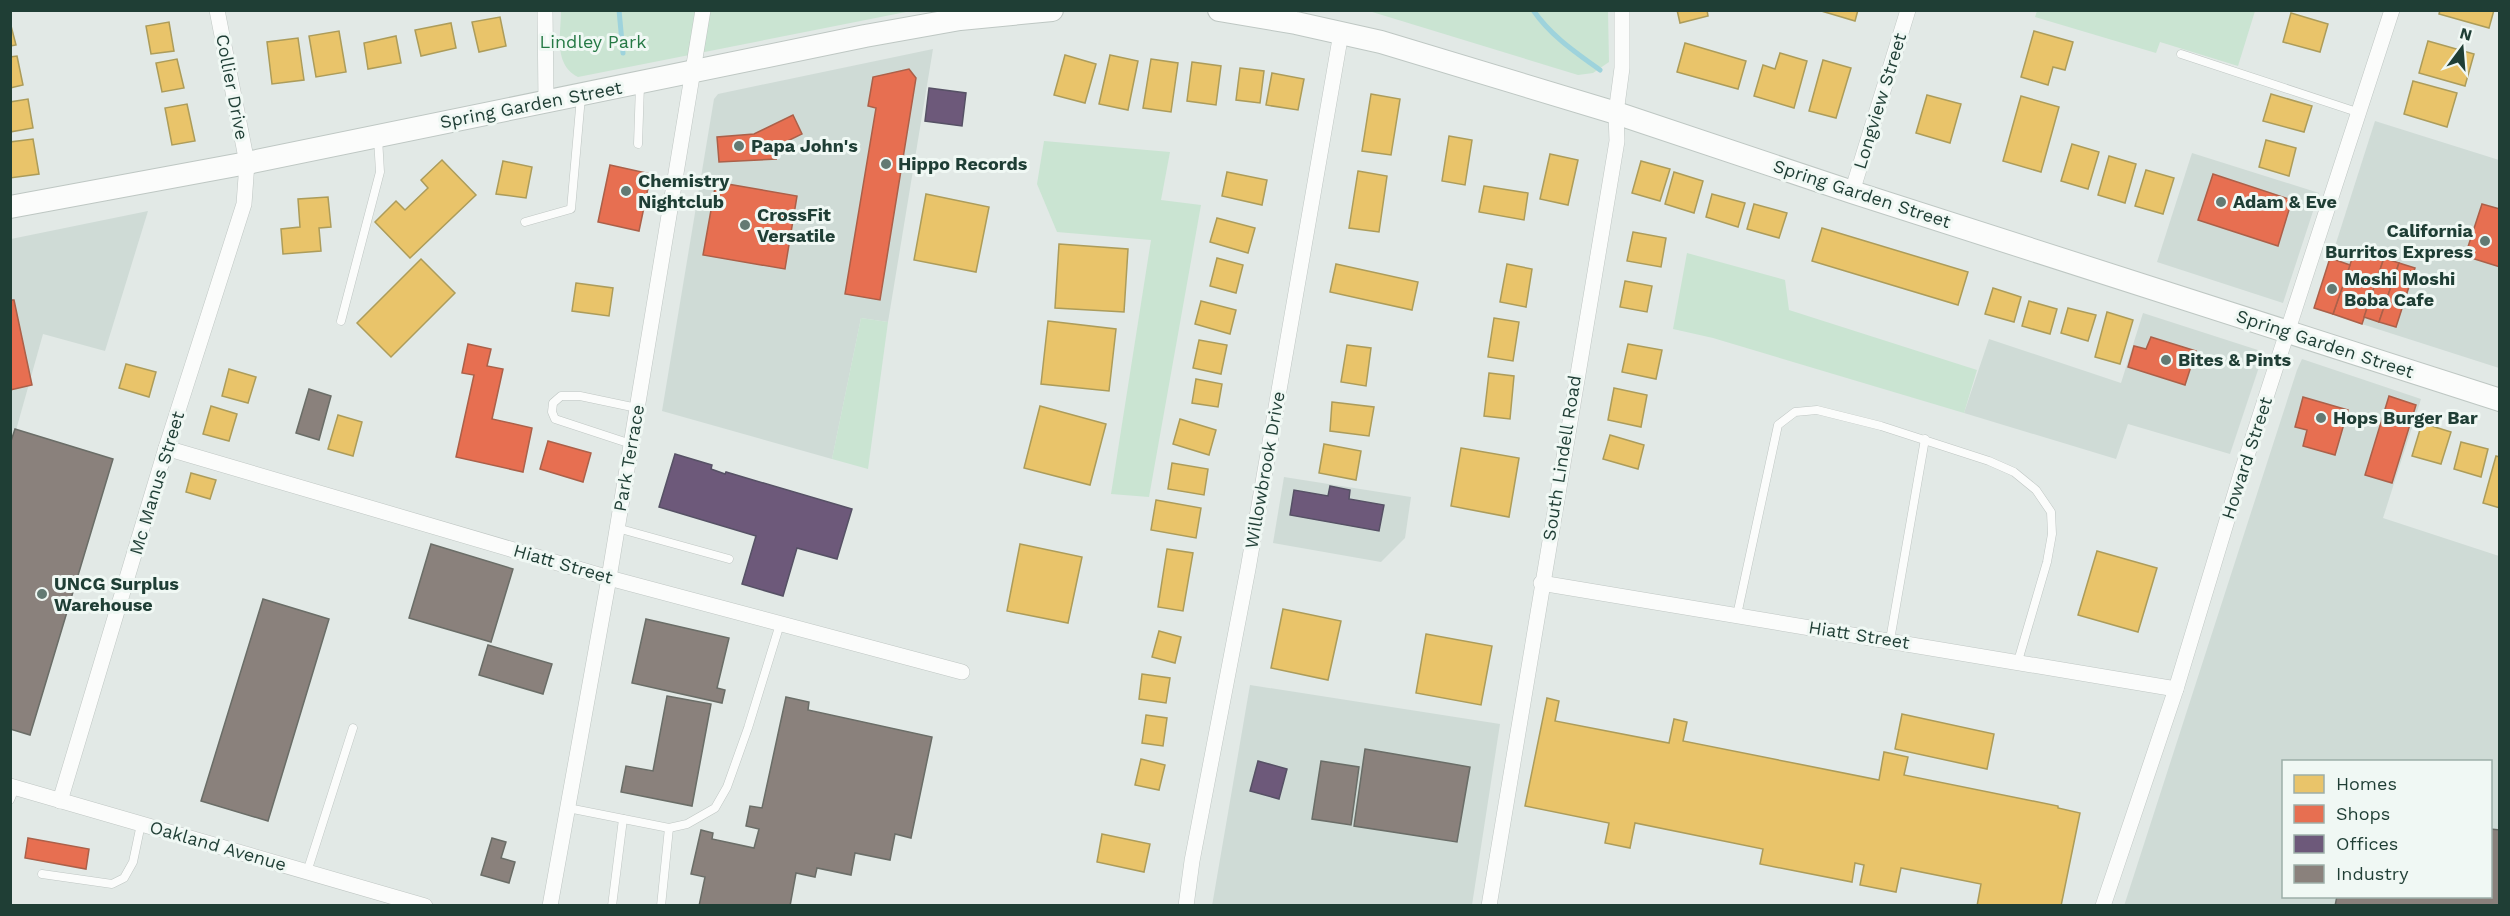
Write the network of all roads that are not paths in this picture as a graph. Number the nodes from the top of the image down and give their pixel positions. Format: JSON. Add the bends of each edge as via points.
{"nodes":[{"id":1,"x":217,"y":10,"type":"edge"},
{"id":2,"x":545,"y":10,"type":"edge"},
{"id":3,"x":703,"y":10,"type":"edge"},
{"id":4,"x":1052,"y":10,"type":"edge"},
{"id":5,"x":1219,"y":10,"type":"edge"},
{"id":6,"x":1622,"y":10,"type":"edge"},
{"id":7,"x":1908,"y":10,"type":"edge"},
{"id":8,"x":2392,"y":10,"type":"edge"},
{"id":9,"x":1297,"y":17,"type":"edge"},
{"id":10,"x":1341,"y":33,"type":"junction"},
{"id":11,"x":2181,"y":54,"type":"dead end"},
{"id":12,"x":693,"y":73,"type":"junction"},
{"id":13,"x":640,"y":83,"type":"junction"},
{"id":14,"x":581,"y":95,"type":"junction"},
{"id":15,"x":546,"y":102,"type":"junction"},
{"id":16,"x":1616,"y":113,"type":"junction"},
{"id":17,"x":2360,"y":113,"type":"junction"},
{"id":18,"x":378,"y":136,"type":"junction"},
{"id":19,"x":638,"y":144,"type":"dead end"},
{"id":20,"x":247,"y":164,"type":"junction"},
{"id":21,"x":1852,"y":192,"type":"junction"},
{"id":22,"x":10,"y":207,"type":"edge"},
{"id":23,"x":525,"y":222,"type":"dead end"},
{"id":24,"x":341,"y":321,"type":"dead end"},
{"id":25,"x":2288,"y":332,"type":"junction"},
{"id":26,"x":2499,"y":400,"type":"edge"},
{"id":27,"x":637,"y":408,"type":"junction"},
{"id":28,"x":1925,"y":439,"type":"junction"},
{"id":29,"x":631,"y":444,"type":"junction"},
{"id":30,"x":166,"y":448,"type":"junction"},
{"id":31,"x":617,"y":528,"type":"junction"},
{"id":32,"x":729,"y":559,"type":"dead end"},
{"id":33,"x":609,"y":578,"type":"junction"},
{"id":34,"x":1541,"y":583,"type":"junction"},
{"id":35,"x":1737,"y":615,"type":"junction"},
{"id":36,"x":780,"y":624,"type":"junction"},
{"id":37,"x":1890,"y":640,"type":"junction"},
{"id":38,"x":2018,"y":661,"type":"junction"},
{"id":39,"x":962,"y":672,"type":"dead end"},
{"id":40,"x":2176,"y":689,"type":"junction"},
{"id":41,"x":353,"y":728,"type":"dead end"},
{"id":42,"x":12,"y":791,"type":"edge"},
{"id":43,"x":60,"y":801,"type":"junction"},
{"id":44,"x":568,"y":808,"type":"junction"},
{"id":45,"x":623,"y":819,"type":"junction"},
{"id":46,"x":141,"y":824,"type":"junction"},
{"id":47,"x":669,"y":828,"type":"junction"},
{"id":48,"x":307,"y":872,"type":"junction"},
{"id":49,"x":42,"y":874,"type":"dead end"},
{"id":50,"x":425,"y":906,"type":"edge"},
{"id":51,"x":550,"y":906,"type":"edge"},
{"id":52,"x":612,"y":906,"type":"edge"},
{"id":53,"x":661,"y":906,"type":"edge"},
{"id":54,"x":1186,"y":906,"type":"edge"},
{"id":55,"x":1489,"y":906,"type":"edge"},
{"id":56,"x":2103,"y":906,"type":"edge"}],
"edges":[{"from":1,"to":20,"type":"street","name":"Collier Drive"},
{"from":2,"to":15,"type":"street"},
{"from":3,"to":12,"type":"street","name":"Park Terrace"},
{"from":4,"to":12,"type":"main road","name":"Spring Garden Street","via":[[960,19]]},
{"from":5,"to":9,"type":"main road","name":"Spring Garden Street"},
{"from":6,"to":16,"type":"street","name":"South Lindell Road","via":[[1622,68]]},
{"from":7,"to":21,"type":"street","name":"Longview Street"},
{"from":8,"to":17,"type":"street","name":"Howard Street"},
{"from":9,"to":10,"type":"main road","name":"Spring Garden Street"},
{"from":10,"to":16,"type":"main road","name":"Spring Garden Street"},
{"from":10,"to":54,"type":"street","name":"Willowbrook Drive"},
{"from":11,"to":17,"type":"lane"},
{"from":12,"to":13,"type":"main road","name":"Spring Garden Street"},
{"from":12,"to":27,"type":"street","name":"Park Terrace"},
{"from":13,"to":14,"type":"main road","name":"Spring Garden Street"},
{"from":13,"to":19,"type":"lane"},
{"from":14,"to":15,"type":"main road","name":"Spring Garden Street"},
{"from":14,"to":23,"type":"lane","via":[[571,209]]},
{"from":15,"to":18,"type":"main road","name":"Spring Garden Street"},
{"from":16,"to":21,"type":"main road","name":"Spring Garden Street"},
{"from":16,"to":34,"type":"street","name":"South Lindell Road","via":[[1617,141]]},
{"from":17,"to":25,"type":"street","name":"Howard Street"},
{"from":18,"to":20,"type":"main road","name":"Spring Garden Street"},
{"from":18,"to":24,"type":"lane","via":[[380,172]]},
{"from":20,"to":22,"type":"main road","name":"Spring Garden Street"},
{"from":20,"to":30,"type":"street","name":"Mc Manus Street","via":[[244,204]]},
{"from":21,"to":25,"type":"main road","name":"Spring Garden Street"},
{"from":25,"to":26,"type":"main road","name":"Spring Garden Street"},
{"from":25,"to":40,"type":"street","name":"Howard Street"},
{"from":27,"to":29,"type":"street","name":"Park Terrace"},
{"from":27,"to":29,"type":"lane","via":[[580,396],[561,396],[553,403],[555,419]]},
{"from":28,"to":35,"type":"lane","via":[[1817,410],[1795,412],[1778,425]]},
{"from":28,"to":37,"type":"lane"},
{"from":28,"to":38,"type":"lane","via":[[2014,472],[2036,490],[2051,512],[2047,562]]},
{"from":29,"to":31,"type":"street","name":"Park Terrace"},
{"from":30,"to":33,"type":"street","name":"Hiatt Street"},
{"from":30,"to":43,"type":"street","name":"Mc Manus Street"},
{"from":31,"to":32,"type":"lane"},
{"from":31,"to":33,"type":"street","name":"Park Terrace"},
{"from":33,"to":36,"type":"street","name":"Hiatt Street"},
{"from":33,"to":44,"type":"street","name":"Park Terrace"},
{"from":34,"to":35,"type":"street","name":"Hiatt Street"},
{"from":34,"to":55,"type":"street","name":"South Lindell Road"},
{"from":35,"to":37,"type":"street","name":"Hiatt Street"},
{"from":36,"to":39,"type":"street","name":"Hiatt Street"},
{"from":36,"to":47,"type":"lane","via":[[728,787],[715,808],[704,816]]},
{"from":37,"to":38,"type":"street","name":"Hiatt Street"},
{"from":38,"to":40,"type":"street","name":"Hiatt Street"},
{"from":40,"to":56,"type":"street","name":"Howard Street"},
{"from":41,"to":48,"type":"lane"},
{"from":42,"to":43,"type":"street","name":"Oakland Avenue"},
{"from":43,"to":46,"type":"street","name":"Oakland Avenue"},
{"from":44,"to":45,"type":"lane"},
{"from":44,"to":51,"type":"street","name":"Park Terrace"},
{"from":45,"to":47,"type":"lane"},
{"from":45,"to":52,"type":"lane"},
{"from":46,"to":48,"type":"street","name":"Oakland Avenue"},
{"from":46,"to":49,"type":"lane","via":[[133,862],[124,878],[112,884]]},
{"from":47,"to":53,"type":"lane"},
{"from":48,"to":50,"type":"street","name":"Oakland Avenue"}]}
